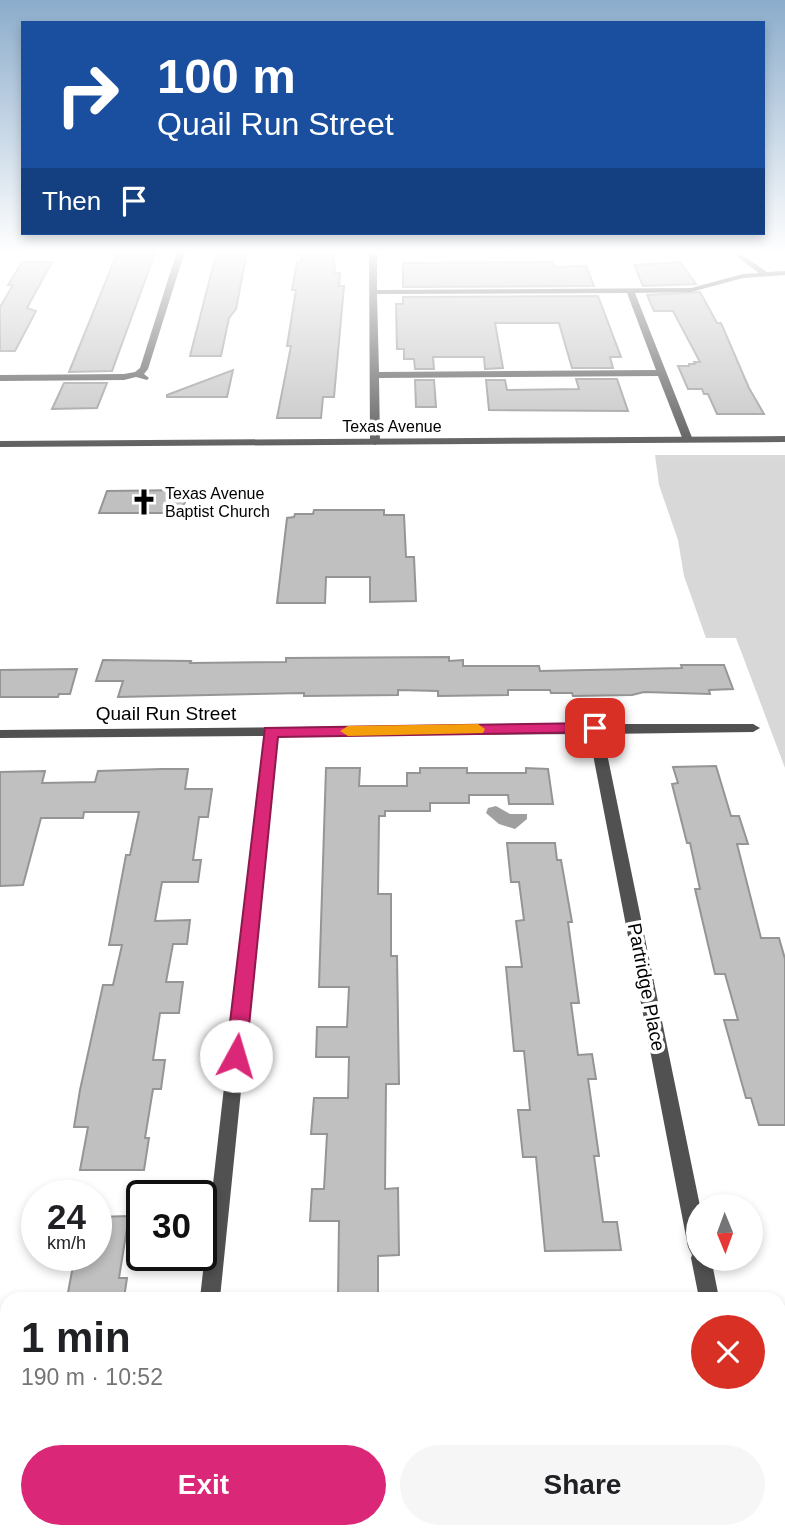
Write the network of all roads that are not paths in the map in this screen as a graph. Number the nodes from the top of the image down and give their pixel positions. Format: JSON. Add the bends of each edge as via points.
{"nodes":[{"id":1,"x":158,"y":323,"type":"edge"},
{"id":2,"x":373,"y":323,"type":"edge"},
{"id":3,"x":642,"y":323,"type":"edge"},
{"id":4,"x":662,"y":373,"type":"junction"},
{"id":5,"x":374,"y":375,"type":"junction"},
{"id":6,"x":0,"y":378,"type":"edge"},
{"id":7,"x":785,"y":439,"type":"edge"},
{"id":8,"x":688,"y":440,"type":"junction"},
{"id":9,"x":375,"y":442,"type":"junction"},
{"id":10,"x":0,"y":444,"type":"edge"},
{"id":11,"x":595,"y":728,"type":"junction"},
{"id":12,"x":753,"y":728,"type":"dead end"},
{"id":13,"x":271,"y":732,"type":"junction"},
{"id":14,"x":0,"y":734,"type":"edge"},
{"id":15,"x":687,"y":1194,"type":"edge"},
{"id":16,"x":704,"y":1271,"type":"edge"},
{"id":17,"x":211,"y":1292,"type":"edge"},
{"id":18,"x":708,"y":1292,"type":"edge"}],
"edges":[{"from":1,"to":6,"type":"street","via":[[141,376]]},
{"from":2,"to":5,"type":"street"},
{"from":3,"to":4,"type":"street"},
{"from":4,"to":5,"type":"street"},
{"from":4,"to":8,"type":"street"},
{"from":5,"to":9,"type":"street"},
{"from":7,"to":8,"type":"street","name":"Texas Avenue"},
{"from":8,"to":9,"type":"street","name":"Texas Avenue"},
{"from":9,"to":10,"type":"street","name":"Texas Avenue"},
{"from":11,"to":12,"type":"street","name":"Quail Run Street"},
{"from":11,"to":13,"type":"street","name":"Quail Run Street"},
{"from":11,"to":15,"type":"street","name":"Partridge Place"},
{"from":13,"to":14,"type":"street","name":"Quail Run Street"},
{"from":13,"to":17,"type":"street"},
{"from":16,"to":18,"type":"street"}]}
